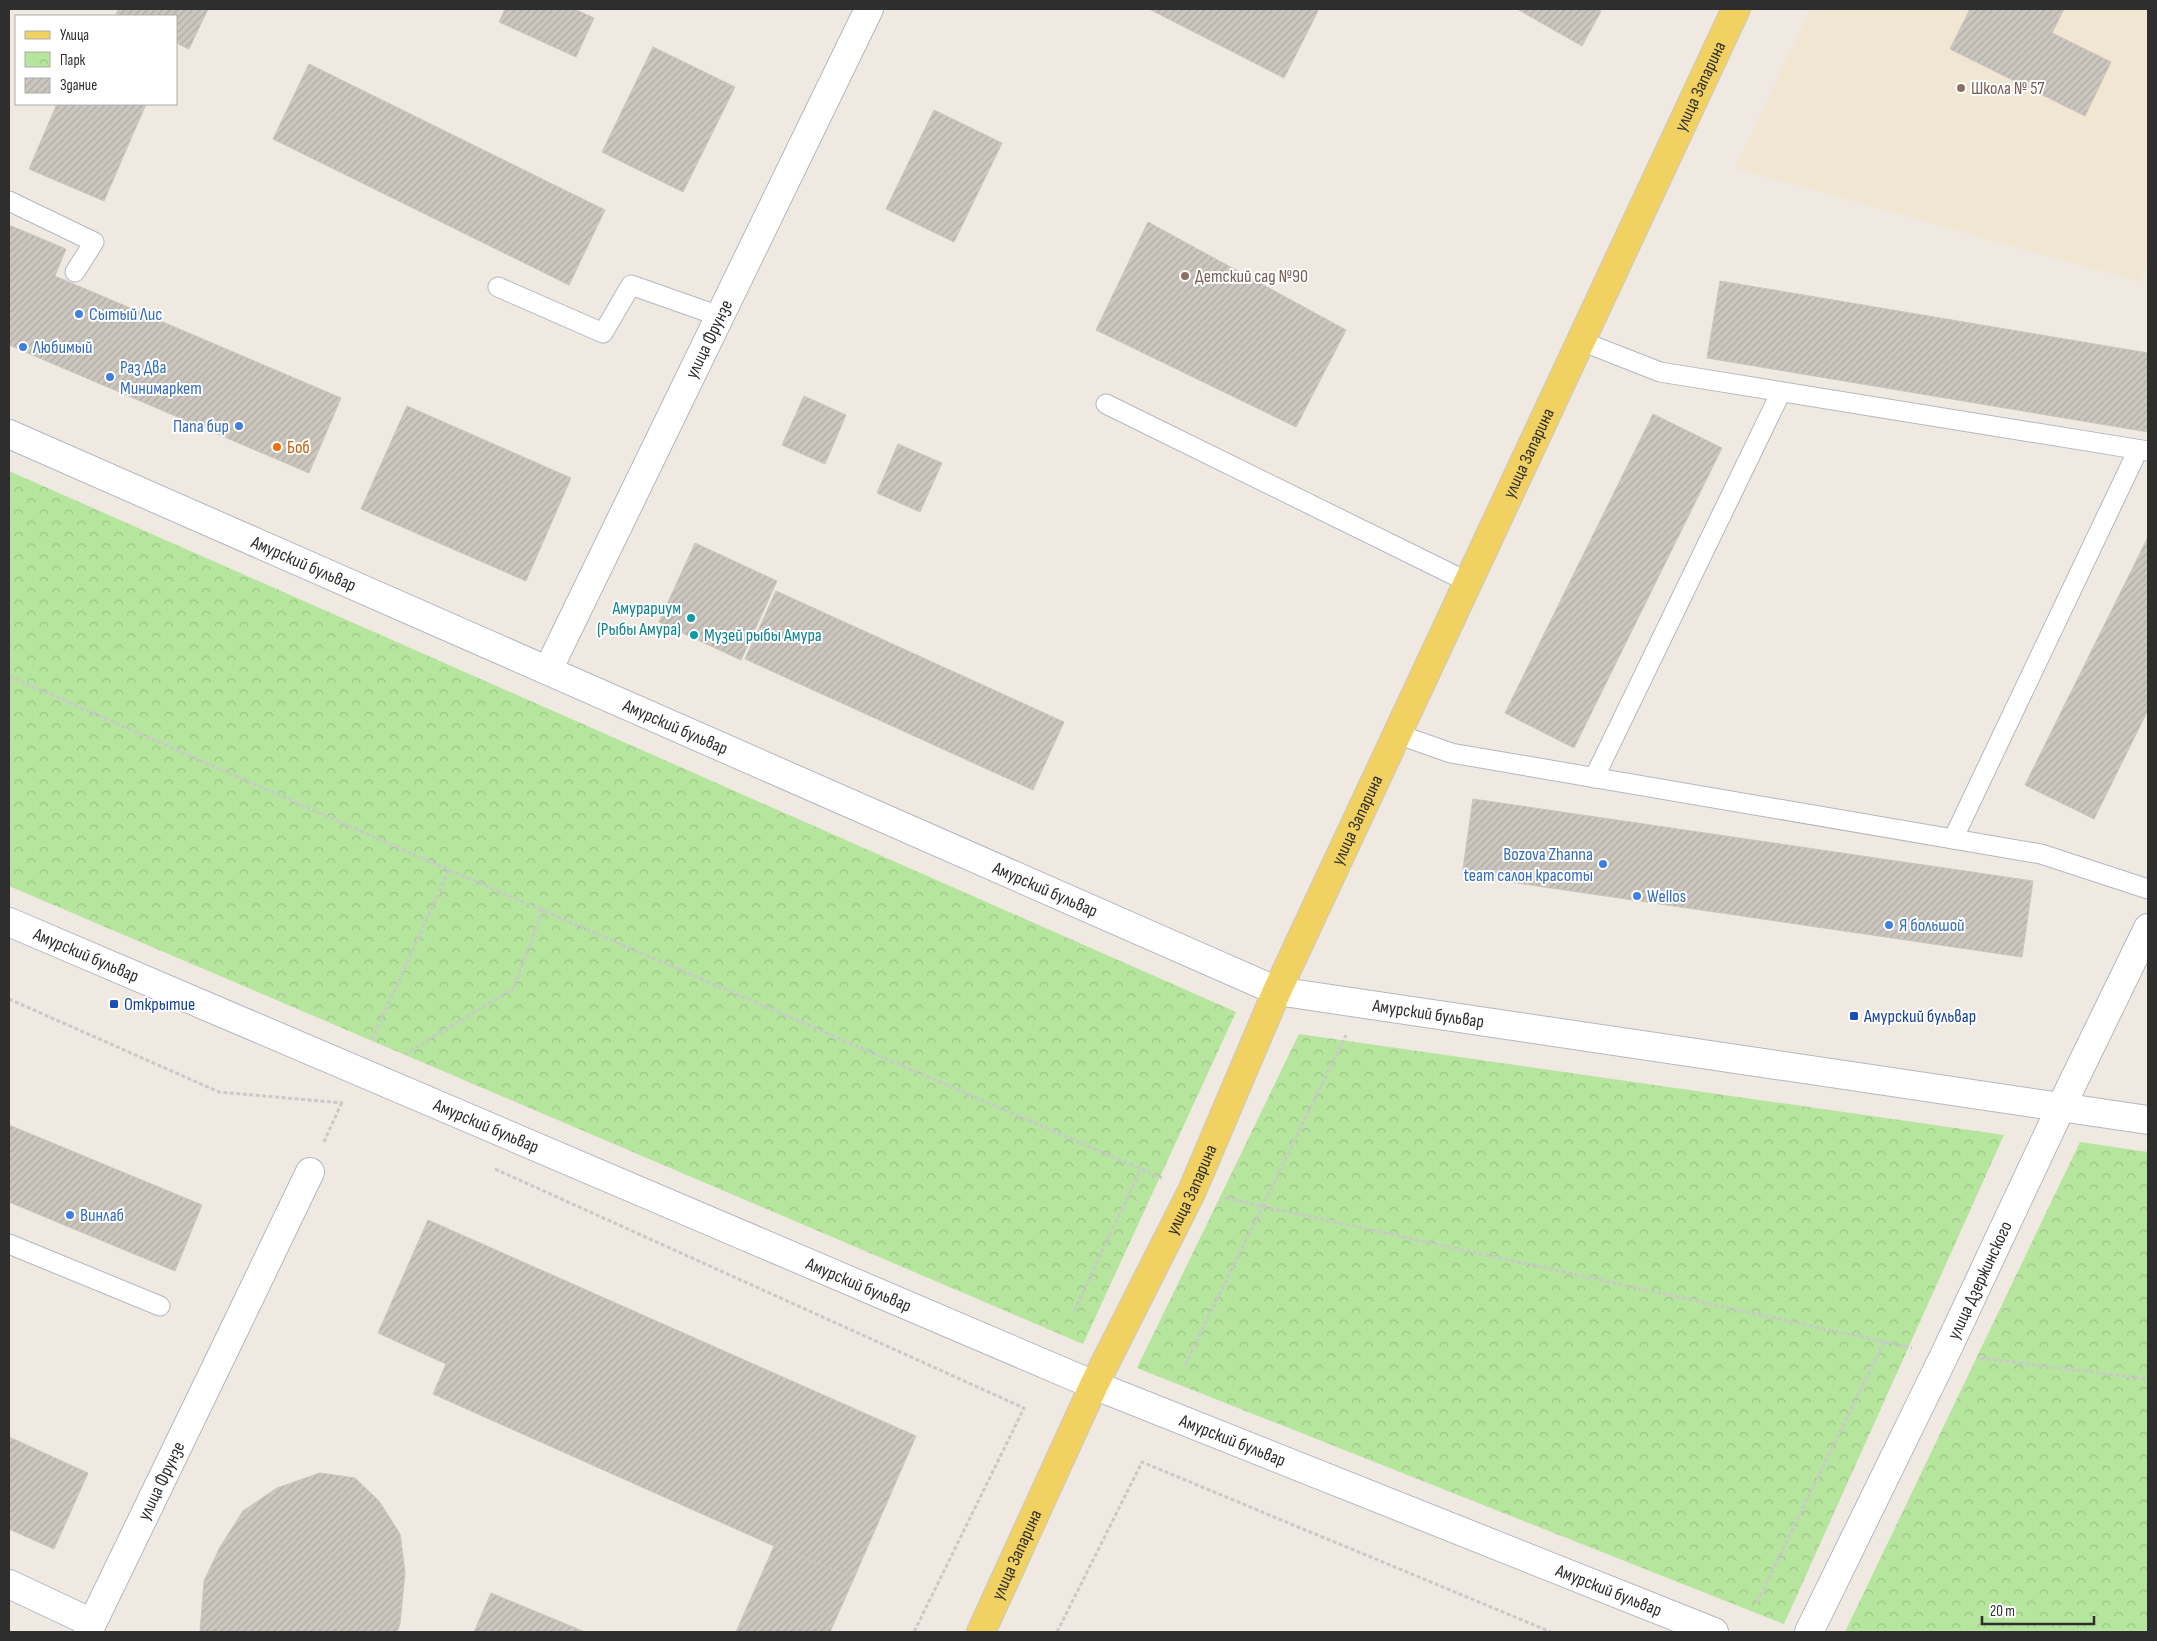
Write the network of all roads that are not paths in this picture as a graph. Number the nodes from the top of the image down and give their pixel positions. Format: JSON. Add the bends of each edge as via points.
{"nodes":[{"id":1,"x":869,"y":9,"type":"edge"},
{"id":2,"x":1736,"y":9,"type":"edge"},
{"id":3,"x":9,"y":200,"type":"edge"},
{"id":4,"x":75,"y":272,"type":"dead end"},
{"id":5,"x":498,"y":287,"type":"dead end"},
{"id":6,"x":720,"y":316,"type":"junction"},
{"id":7,"x":1581,"y":341,"type":"junction"},
{"id":8,"x":1780,"y":392,"type":"junction"},
{"id":9,"x":1106,"y":404,"type":"dead end"},
{"id":10,"x":9,"y":434,"type":"edge"},
{"id":11,"x":2143,"y":450,"type":"edge"},
{"id":12,"x":1468,"y":582,"type":"junction"},
{"id":13,"x":548,"y":670,"type":"junction"},
{"id":14,"x":1397,"y":734,"type":"junction"},
{"id":15,"x":1594,"y":778,"type":"junction"},
{"id":16,"x":1953,"y":839,"type":"junction"},
{"id":17,"x":2148,"y":889,"type":"edge"},
{"id":18,"x":9,"y":922,"type":"edge"},
{"id":19,"x":2148,"y":928,"type":"edge"},
{"id":20,"x":1277,"y":991,"type":"junction"},
{"id":21,"x":2061,"y":1107,"type":"junction"},
{"id":22,"x":2148,"y":1120,"type":"edge"},
{"id":23,"x":310,"y":1172,"type":"road end"},
{"id":24,"x":9,"y":1244,"type":"edge"},
{"id":25,"x":160,"y":1306,"type":"dead end"},
{"id":26,"x":1094,"y":1386,"type":"junction"},
{"id":27,"x":9,"y":1584,"type":"edge"},
{"id":28,"x":90,"y":1628,"type":"edge"},
{"id":29,"x":981,"y":1632,"type":"edge"},
{"id":30,"x":1714,"y":1632,"type":"edge"},
{"id":31,"x":1809,"y":1632,"type":"edge"}],
"edges":[{"from":1,"to":6,"type":"street","name":"улица Фрунзе"},
{"from":2,"to":7,"type":"main road","name":"улица Запарина"},
{"from":3,"to":4,"type":"lane","via":[[94,242]]},
{"from":5,"to":6,"type":"lane","via":[[603,333],[632,284]]},
{"from":6,"to":13,"type":"street","name":"улица Фрунзе"},
{"from":7,"to":8,"type":"lane","via":[[1660,372]]},
{"from":7,"to":12,"type":"main road","name":"улица Запарина"},
{"from":8,"to":11,"type":"lane"},
{"from":8,"to":15,"type":"lane"},
{"from":9,"to":12,"type":"lane"},
{"from":10,"to":13,"type":"street","name":"Амурский бульвар"},
{"from":11,"to":16,"type":"lane"},
{"from":12,"to":14,"type":"main road","name":"улица Запарина"},
{"from":13,"to":20,"type":"street","name":"Амурский бульвар"},
{"from":14,"to":15,"type":"lane","via":[[1451,754]]},
{"from":14,"to":20,"type":"main road","name":"улица Запарина"},
{"from":15,"to":16,"type":"lane"},
{"from":16,"to":17,"type":"lane","via":[[2041,854]]},
{"from":18,"to":26,"type":"street","name":"Амурский бульвар"},
{"from":19,"to":21,"type":"street","name":"улица Дзержинского"},
{"from":20,"to":21,"type":"street","name":"Амурский бульвар"},
{"from":20,"to":26,"type":"main road","name":"улица Запарина","via":[[1192,1191]]},
{"from":21,"to":22,"type":"street","name":"Амурский бульвар"},
{"from":21,"to":31,"type":"street","name":"улица Дзержинского"},
{"from":23,"to":28,"type":"street","name":"улица Фрунзе"},
{"from":24,"to":25,"type":"lane"},
{"from":26,"to":29,"type":"main road","name":"улица Запарина"},
{"from":26,"to":30,"type":"street","name":"Амурский бульвар"},
{"from":27,"to":28,"type":"street"}]}
